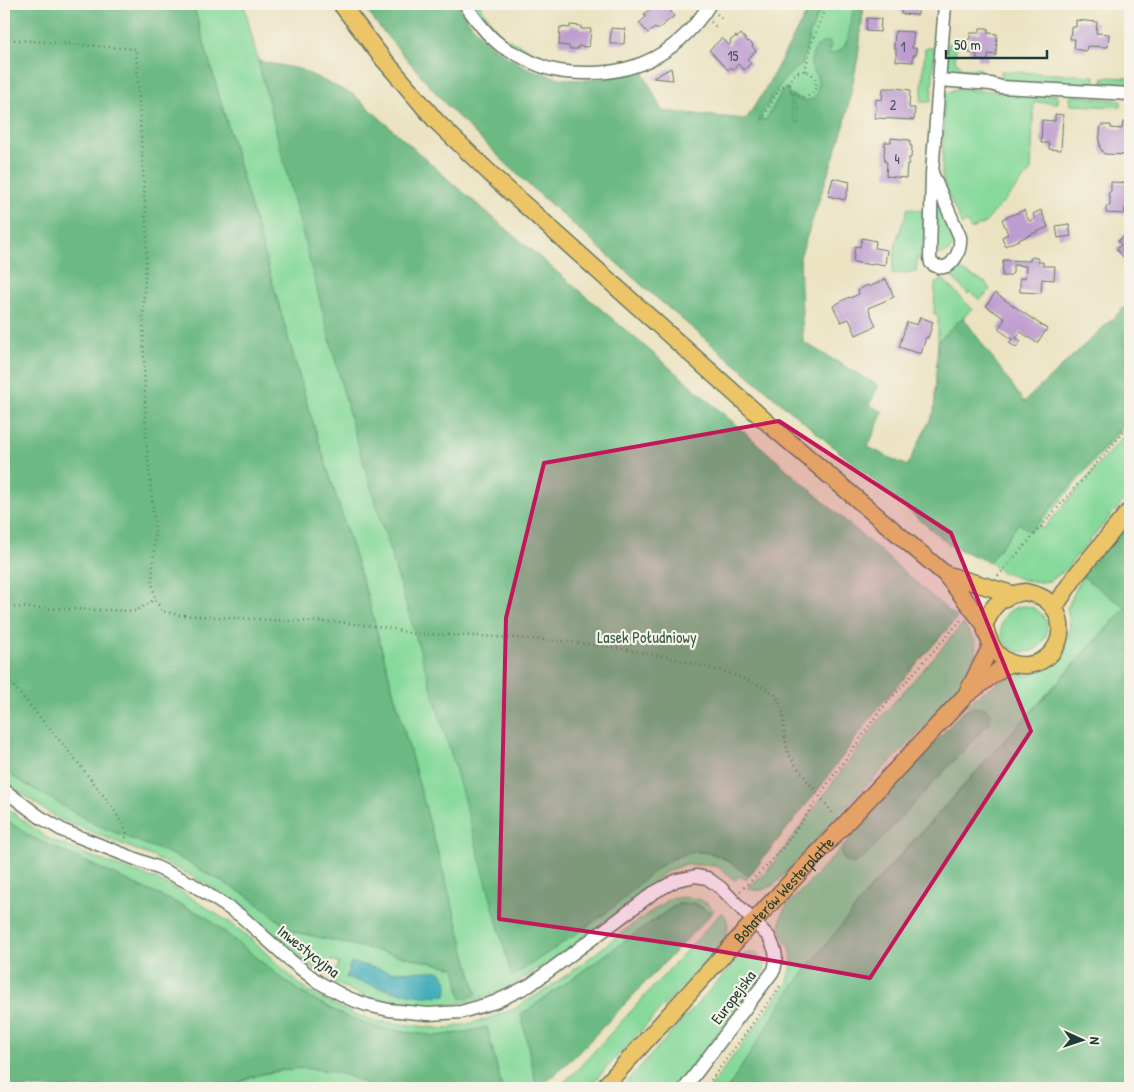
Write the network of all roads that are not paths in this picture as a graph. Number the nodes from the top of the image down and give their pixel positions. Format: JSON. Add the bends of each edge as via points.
{"nodes":[{"id":1,"x":341,"y":4,"type":"edge"},
{"id":2,"x":465,"y":4,"type":"edge"},
{"id":3,"x":710,"y":4,"type":"edge"},
{"id":4,"x":945,"y":4,"type":"edge"},
{"id":5,"x":939,"y":80,"type":"junction"},
{"id":6,"x":1130,"y":94,"type":"edge"},
{"id":7,"x":932,"y":172,"type":"junction"},
{"id":8,"x":1130,"y":510,"type":"edge"},
{"id":9,"x":945,"y":574,"type":"junction"},
{"id":10,"x":1012,"y":594,"type":"junction"},
{"id":11,"x":1049,"y":603,"type":"junction"},
{"id":12,"x":984,"y":625,"type":"junction"},
{"id":13,"x":991,"y":646,"type":"junction"},
{"id":14,"x":1010,"y":663,"type":"junction"},
{"id":15,"x":966,"y":695,"type":"junction"},
{"id":16,"x":4,"y":790,"type":"edge"},
{"id":17,"x":754,"y":921,"type":"junction"},
{"id":18,"x":603,"y":1088,"type":"edge"},
{"id":19,"x":685,"y":1088,"type":"edge"}],
"edges":[{"from":1,"to":9,"type":"main road","via":[[436,121],[498,181],[771,426]]},
{"from":2,"to":3,"type":"street","via":[[478,24],[500,45],[532,63],[554,71],[599,74],[624,70],[659,56],[689,31]]},
{"from":4,"to":5,"type":"street"},
{"from":5,"to":6,"type":"street"},
{"from":5,"to":7,"type":"street"},
{"from":7,"to":7,"type":"street","via":[[960,236],[960,250],[946,267],[931,263]]},
{"from":8,"to":11,"type":"main road"},
{"from":9,"to":10,"type":"main road"},
{"from":9,"to":12,"type":"main road"},
{"from":10,"to":11,"type":"main road","via":[[1025,592]]},
{"from":10,"to":12,"type":"main road","via":[[991,611]]},
{"from":11,"to":14,"type":"main road","via":[[1060,619],[1061,630],[1053,652],[1034,665]]},
{"from":12,"to":13,"type":"main road"},
{"from":13,"to":14,"type":"main road"},
{"from":13,"to":15,"type":"main road","name":"Bohaterów Westerplatte"},
{"from":14,"to":15,"type":"main road","name":"Bohaterów Westerplatte"},
{"from":15,"to":17,"type":"main road","name":"Bohaterów Westerplatte"},
{"from":16,"to":17,"type":"street","name":"Inwestycyjna","via":[[54,826],[156,867],[220,901],[318,982],[348,998],[389,1010],[428,1014],[461,1012],[495,1002],[530,985],[653,893],[677,880],[696,876],[707,878]]},
{"from":17,"to":18,"type":"main road","name":"Bohaterów Westerplatte"},
{"from":17,"to":19,"type":"street","name":"Europejska","via":[[774,946],[774,970]]}]}
